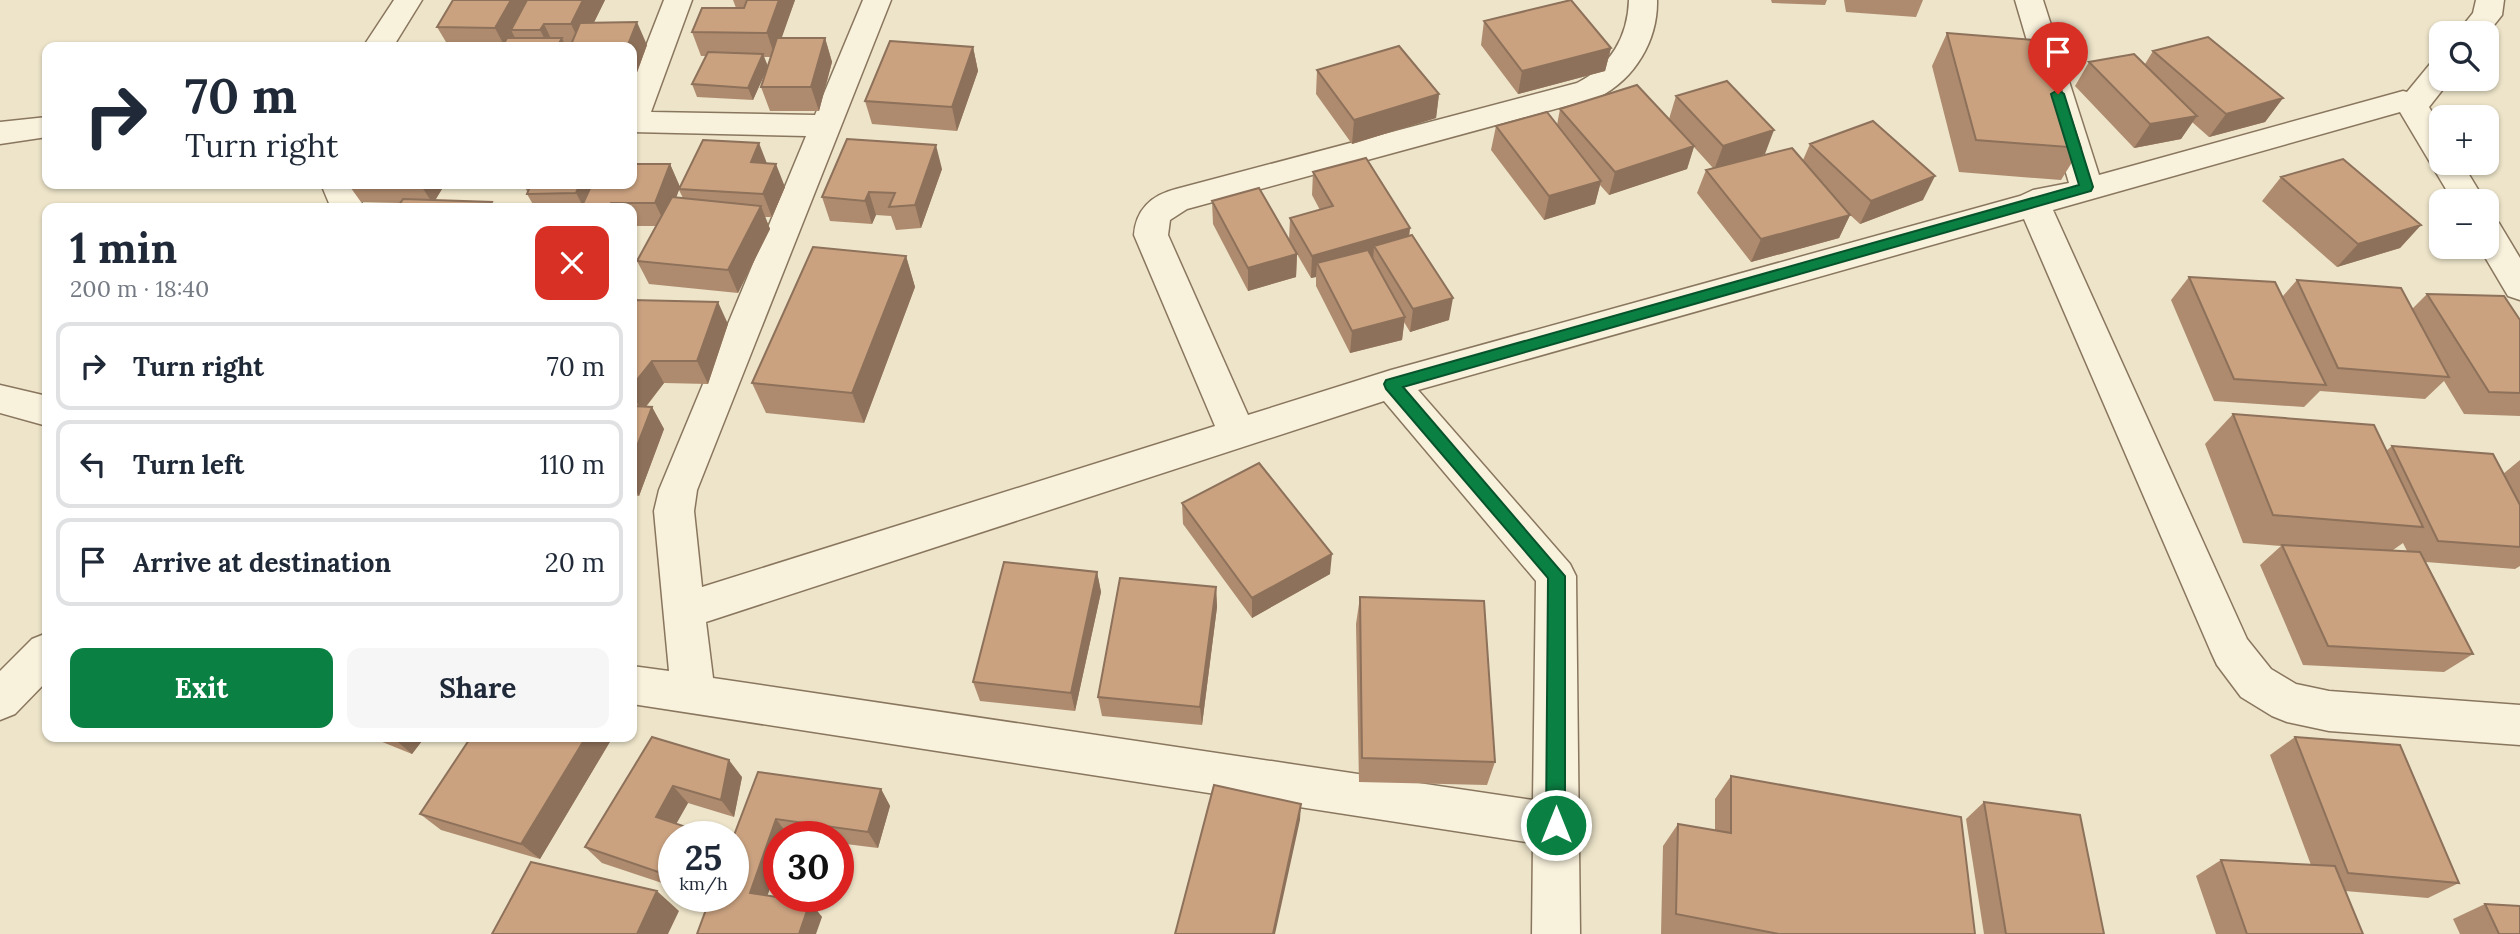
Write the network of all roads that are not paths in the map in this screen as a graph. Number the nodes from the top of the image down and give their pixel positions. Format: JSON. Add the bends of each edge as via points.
{"nodes":[{"id":1,"x":408,"y":0,"type":"edge"},
{"id":2,"x":678,"y":0,"type":"edge"},
{"id":3,"x":877,"y":0,"type":"edge"},
{"id":4,"x":1643,"y":0,"type":"edge"},
{"id":5,"x":2029,"y":0,"type":"edge"},
{"id":6,"x":2490,"y":0,"type":"edge"},
{"id":7,"x":2482,"y":21,"type":"edge"},
{"id":8,"x":381,"y":42,"type":"edge"},
{"id":9,"x":2429,"y":86,"type":"edge"},
{"id":10,"x":2413,"y":106,"type":"junction"},
{"id":11,"x":637,"y":109,"type":"edge"},
{"id":12,"x":637,"y":122,"type":"edge"},
{"id":13,"x":826,"y":126,"type":"junction"},
{"id":14,"x":42,"y":128,"type":"edge"},
{"id":15,"x":0,"y":133,"type":"edge"},
{"id":16,"x":2429,"y":134,"type":"edge"},
{"id":17,"x":2087,"y":187,"type":"junction"},
{"id":18,"x":2034,"y":202,"type":"junction"},
{"id":19,"x":2499,"y":251,"type":"edge"},
{"id":20,"x":2520,"y":287,"type":"edge"},
{"id":21,"x":1391,"y":384,"type":"junction"},
{"id":22,"x":0,"y":399,"type":"edge"},
{"id":23,"x":42,"y":410,"type":"edge"},
{"id":24,"x":1237,"y":434,"type":"junction"},
{"id":25,"x":685,"y":611,"type":"junction"},
{"id":26,"x":42,"y":657,"type":"edge"},
{"id":27,"x":637,"y":686,"type":"edge"},
{"id":28,"x":693,"y":695,"type":"junction"},
{"id":29,"x":0,"y":700,"type":"edge"},
{"id":30,"x":2520,"y":724,"type":"edge"},
{"id":31,"x":1556,"y":825,"type":"junction"},
{"id":32,"x":1556,"y":934,"type":"edge"}],
"edges":[{"from":1,"to":8,"type":"street"},
{"from":2,"to":11,"type":"street"},
{"from":3,"to":13,"type":"street"},
{"from":4,"to":24,"type":"street","via":[[1640,26],[1623,61],[1611,77],[1588,90],[1176,200],[1158,209],[1151,219],[1151,234]]},
{"from":5,"to":17,"type":"street"},
{"from":6,"to":7,"type":"street"},
{"from":9,"to":10,"type":"street"},
{"from":10,"to":16,"type":"street"},
{"from":10,"to":17,"type":"street","via":[[2403,101]]},
{"from":12,"to":13,"type":"street"},
{"from":13,"to":25,"type":"street","via":[[678,490],[674,511]]},
{"from":14,"to":15,"type":"street"},
{"from":17,"to":18,"type":"street"},
{"from":18,"to":21,"type":"street"},
{"from":18,"to":30,"type":"street","via":[[2232,652],[2256,683],[2287,702],[2329,711]]},
{"from":19,"to":20,"type":"street"},
{"from":21,"to":24,"type":"street"},
{"from":21,"to":31,"type":"street","via":[[1556,576]]},
{"from":22,"to":23,"type":"street"},
{"from":24,"to":25,"type":"street"},
{"from":25,"to":28,"type":"street"},
{"from":26,"to":29,"type":"street"},
{"from":27,"to":28,"type":"street"},
{"from":28,"to":31,"type":"street"},
{"from":31,"to":32,"type":"street"}]}
